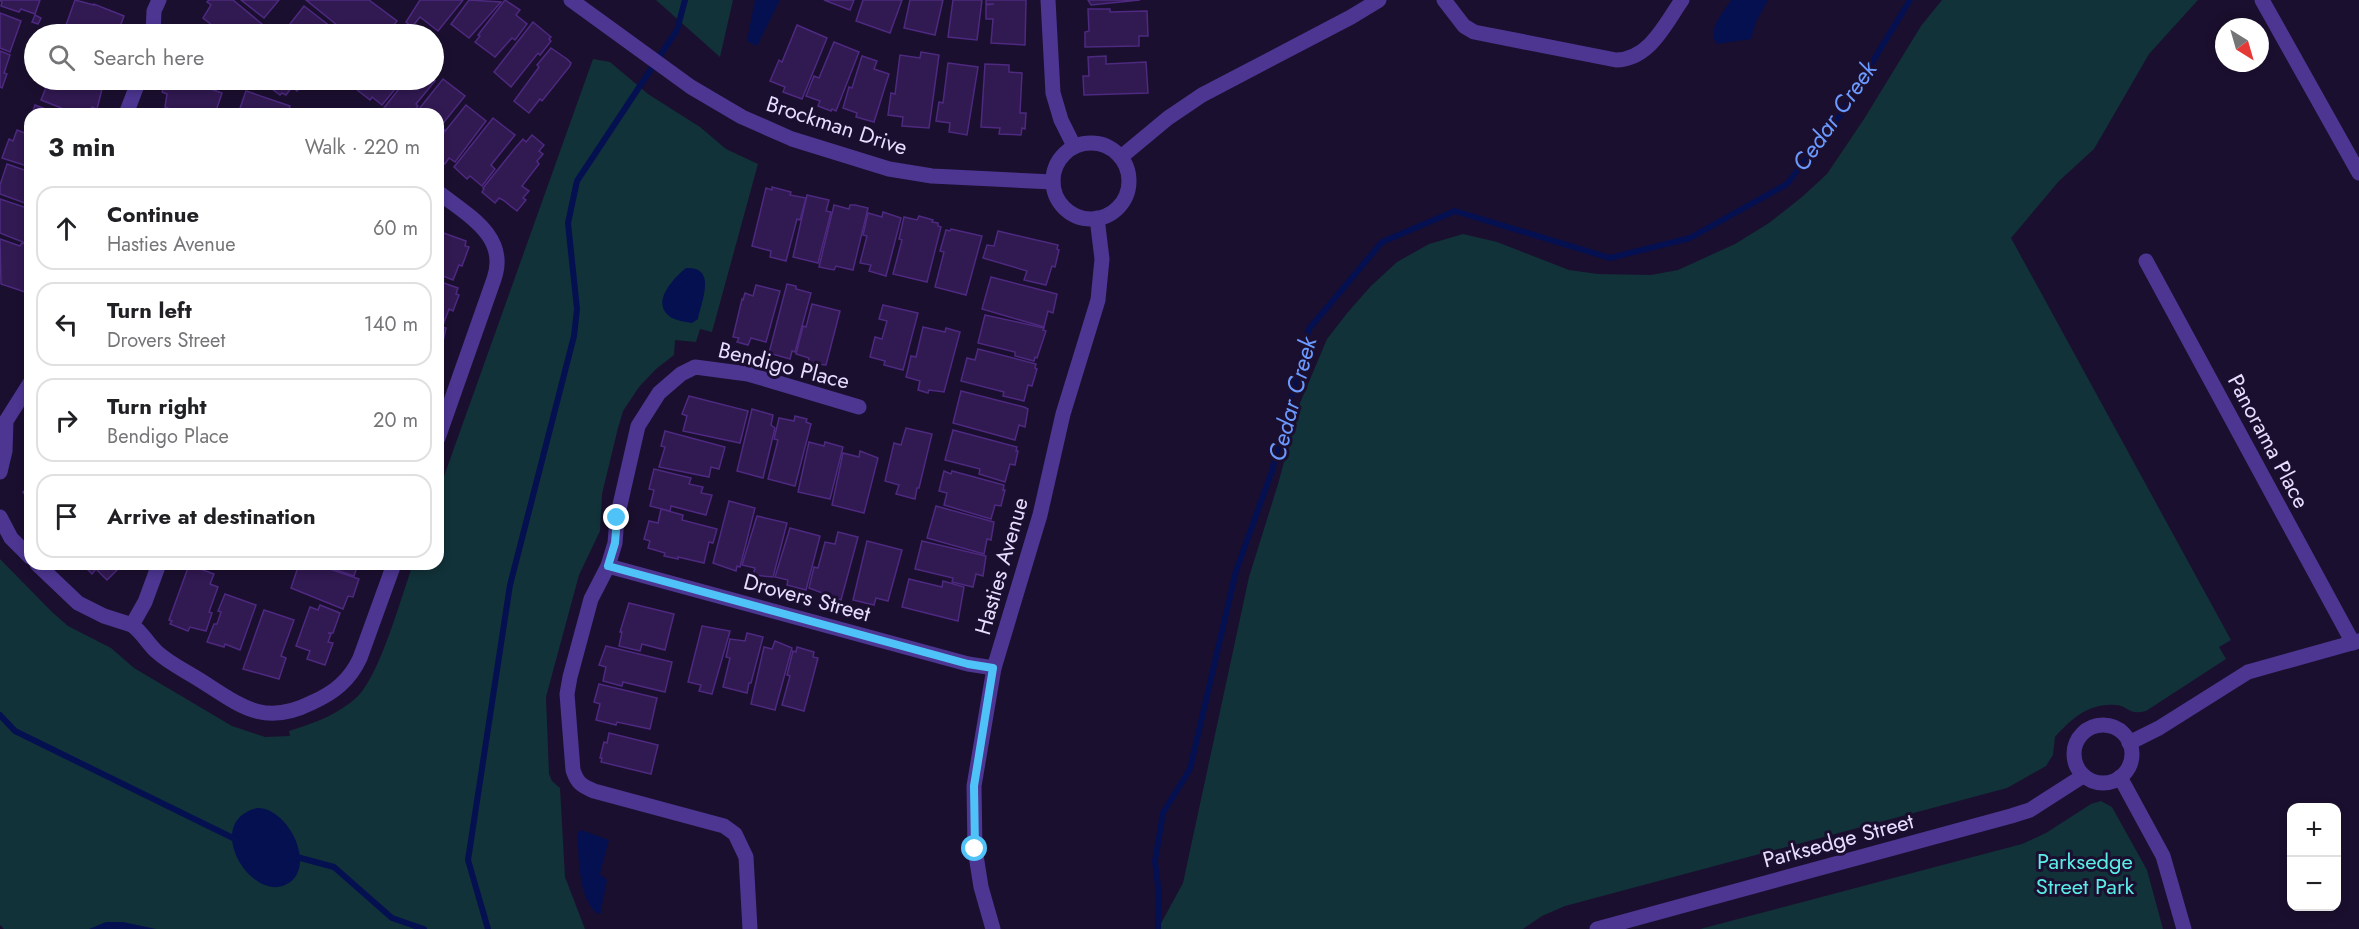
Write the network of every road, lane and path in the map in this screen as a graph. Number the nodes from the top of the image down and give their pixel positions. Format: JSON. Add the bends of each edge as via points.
{"nodes":[{"id":1,"x":159,"y":0,"type":"edge"},
{"id":2,"x":571,"y":0,"type":"edge"},
{"id":3,"x":1048,"y":0,"type":"edge"},
{"id":4,"x":1378,"y":0,"type":"edge"},
{"id":5,"x":1444,"y":0,"type":"edge"},
{"id":6,"x":1682,"y":0,"type":"edge"},
{"id":7,"x":2262,"y":0,"type":"edge"},
{"id":8,"x":154,"y":24,"type":"edge"},
{"id":9,"x":134,"y":90,"type":"edge"},
{"id":10,"x":128,"y":108,"type":"edge"},
{"id":11,"x":1074,"y":146,"type":"junction"},
{"id":12,"x":1121,"y":157,"type":"junction"},
{"id":13,"x":2359,"y":173,"type":"edge"},
{"id":14,"x":1053,"y":182,"type":"junction"},
{"id":15,"x":444,"y":197,"type":"edge"},
{"id":16,"x":1097,"y":218,"type":"junction"},
{"id":17,"x":2146,"y":261,"type":"dead end"},
{"id":18,"x":24,"y":390,"type":"edge"},
{"id":19,"x":859,"y":407,"type":"dead end"},
{"id":20,"x":4,"y":415,"type":"edge"},
{"id":21,"x":444,"y":421,"type":"edge"},
{"id":22,"x":0,"y":472,"type":"edge"},
{"id":23,"x":0,"y":517,"type":"edge"},
{"id":24,"x":24,"y":550,"type":"edge"},
{"id":25,"x":608,"y":566,"type":"junction"},
{"id":26,"x":43,"y":570,"type":"edge"},
{"id":27,"x":157,"y":570,"type":"edge"},
{"id":28,"x":392,"y":570,"type":"edge"},
{"id":29,"x":132,"y":625,"type":"junction"},
{"id":30,"x":2356,"y":642,"type":"edge"},
{"id":31,"x":993,"y":668,"type":"junction"},
{"id":32,"x":2129,"y":743,"type":"junction"},
{"id":33,"x":2083,"y":776,"type":"junction"},
{"id":34,"x":2121,"y":777,"type":"junction"},
{"id":35,"x":750,"y":929,"type":"edge"},
{"id":36,"x":993,"y":929,"type":"edge"},
{"id":37,"x":1597,"y":929,"type":"edge"},
{"id":38,"x":2184,"y":929,"type":"edge"}],
"edges":[{"from":1,"to":8,"type":"street"},
{"from":2,"to":14,"type":"street","name":"Brockman Drive","via":[[691,87],[742,117],[792,139],[888,169],[932,176]]},
{"from":3,"to":11,"type":"street","via":[[1054,99]]},
{"from":4,"to":12,"type":"street","via":[[1202,94]]},
{"from":5,"to":6,"type":"street","via":[[1474,33],[1616,60],[1627,60],[1643,52]]},
{"from":7,"to":13,"type":"street"},
{"from":9,"to":10,"type":"street"},
{"from":11,"to":12,"type":"street","via":[[1100,144]]},
{"from":11,"to":14,"type":"street","via":[[1058,161]]},
{"from":12,"to":16,"type":"street","via":[[1129,182],[1126,195],[1120,206]]},
{"from":14,"to":16,"type":"street","via":[[1062,205],[1078,216]]},
{"from":15,"to":21,"type":"street","via":[[484,229],[494,242],[498,260]]},
{"from":16,"to":31,"type":"street","name":"Hasties Avenue","via":[[1102,259],[1098,300],[1063,414],[1040,515]]},
{"from":17,"to":30,"type":"street","name":"Panorama Place"},
{"from":18,"to":20,"type":"street"},
{"from":19,"to":25,"type":"street","name":"Bendigo Place","via":[[748,374],[695,367],[681,374],[659,393],[638,426]]},
{"from":20,"to":22,"type":"street","via":[[5,451]]},
{"from":23,"to":24,"type":"street"},
{"from":25,"to":31,"type":"street","name":"Drovers Street"},
{"from":25,"to":35,"type":"street","name":"Bendigo Place","via":[[591,599],[567,694],[576,781],[594,791],[724,826],[735,834],[746,857]]},
{"from":26,"to":29,"type":"street","via":[[78,603]]},
{"from":27,"to":29,"type":"street"},
{"from":28,"to":29,"type":"street","via":[[353,672],[334,691],[291,712],[266,714],[237,704],[160,654]]},
{"from":30,"to":32,"type":"street","via":[[2248,672]]},
{"from":31,"to":36,"type":"street","name":"Hasties Avenue","via":[[974,786],[975,849]]},
{"from":32,"to":33,"type":"street","via":[[2125,735],[2109,725],[2087,729],[2079,736],[2073,756]]},
{"from":32,"to":34,"type":"street","via":[[2130,765]]},
{"from":33,"to":34,"type":"street","via":[[2106,783]]},
{"from":33,"to":37,"type":"street","name":"Parksedge Street","via":[[2057,795],[2012,816]]},
{"from":34,"to":38,"type":"street","via":[[2163,856]]}]}
